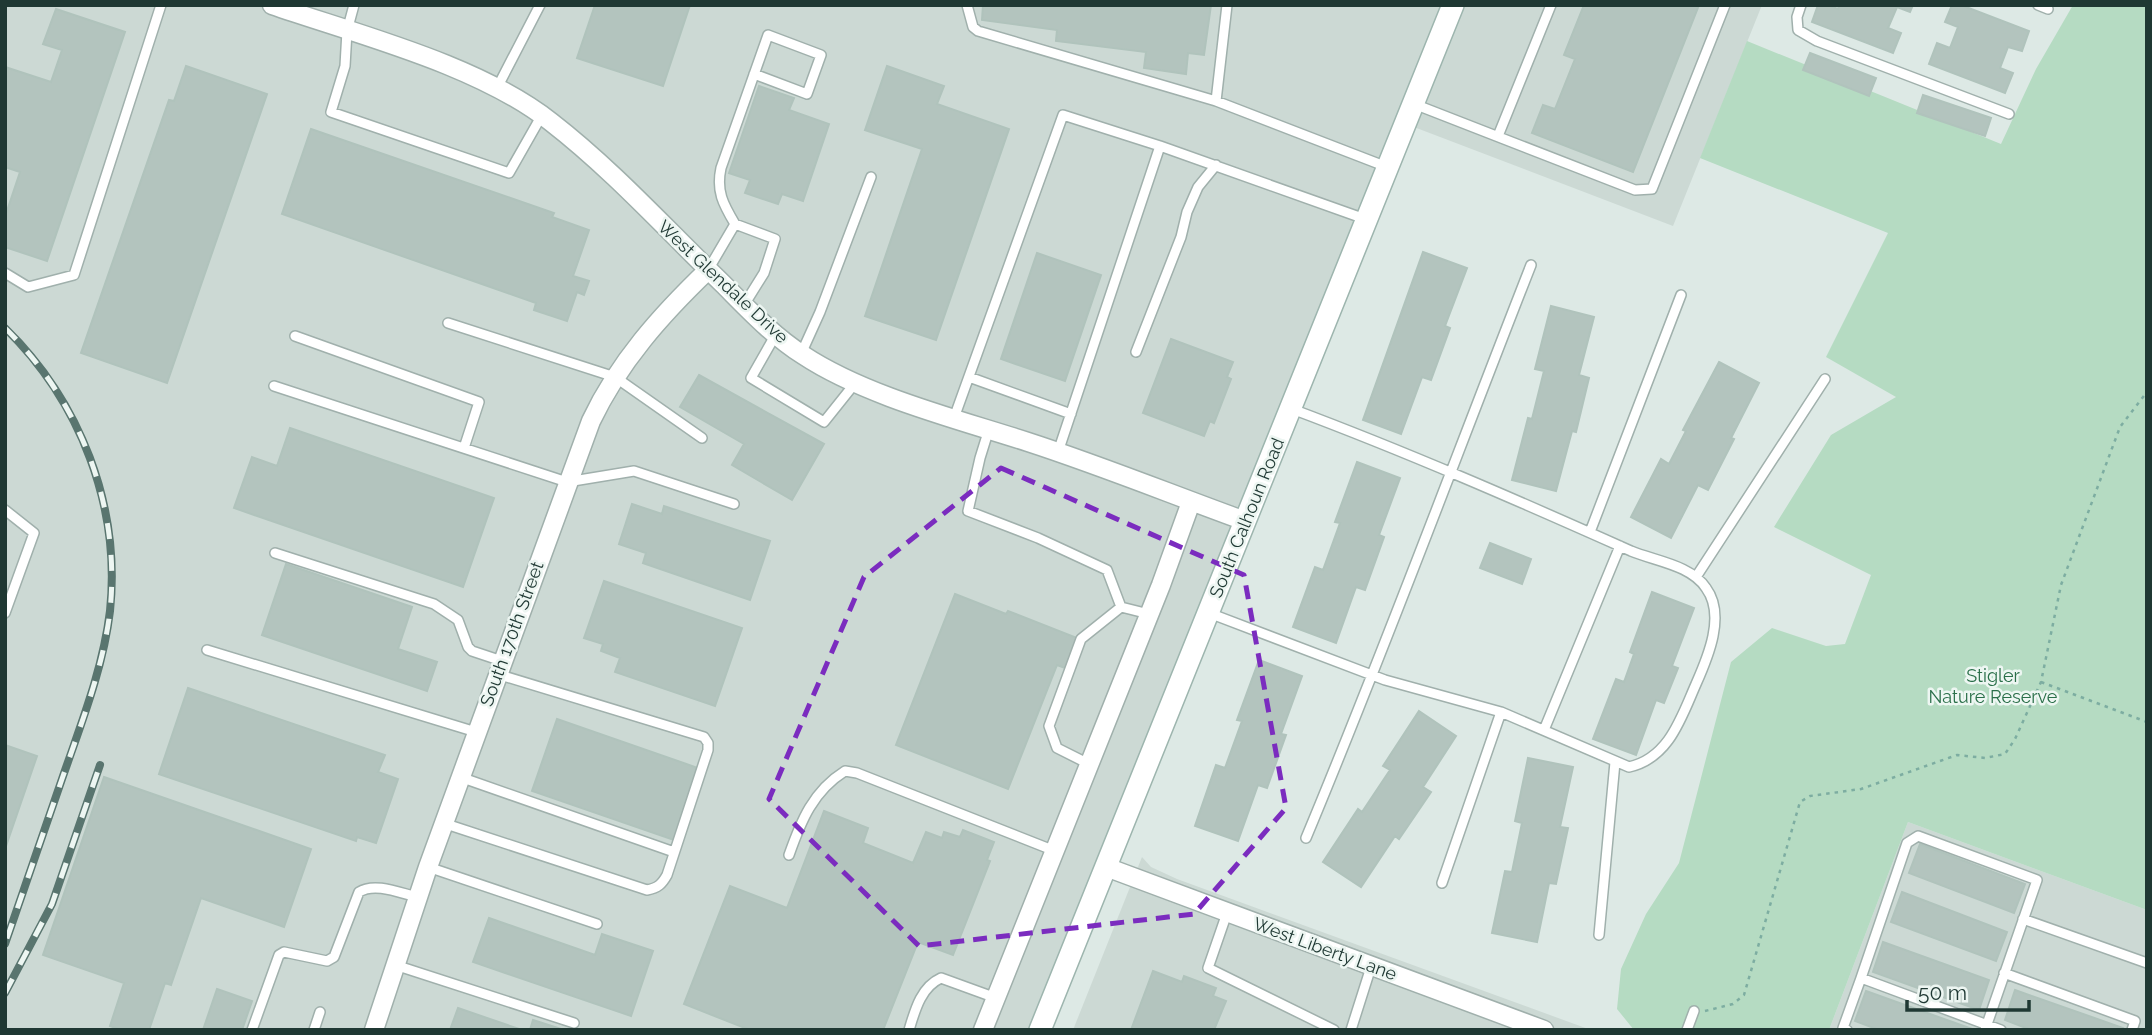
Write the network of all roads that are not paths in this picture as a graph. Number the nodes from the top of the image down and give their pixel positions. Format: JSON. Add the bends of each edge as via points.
{"nodes":[{"id":1,"x":161,"y":5,"type":"edge"},
{"id":2,"x":272,"y":5,"type":"edge"},
{"id":3,"x":354,"y":5,"type":"edge"},
{"id":4,"x":540,"y":5,"type":"edge"},
{"id":5,"x":967,"y":5,"type":"edge"},
{"id":6,"x":1227,"y":5,"type":"edge"},
{"id":7,"x":1454,"y":5,"type":"edge"},
{"id":8,"x":1551,"y":5,"type":"edge"},
{"id":9,"x":1724,"y":5,"type":"edge"},
{"id":10,"x":1801,"y":5,"type":"edge"},
{"id":11,"x":2038,"y":5,"type":"edge"},
{"id":12,"x":2048,"y":9,"type":"dead end"},
{"id":13,"x":347,"y":31,"type":"junction"},
{"id":14,"x":754,"y":74,"type":"junction"},
{"id":15,"x":497,"y":88,"type":"junction"},
{"id":16,"x":1216,"y":101,"type":"junction"},
{"id":17,"x":1414,"y":104,"type":"junction"},
{"id":18,"x":2009,"y":114,"type":"dead end"},
{"id":19,"x":542,"y":115,"type":"junction"},
{"id":20,"x":1498,"y":136,"type":"junction"},
{"id":21,"x":1160,"y":146,"type":"junction"},
{"id":22,"x":1216,"y":165,"type":"junction"},
{"id":23,"x":1389,"y":167,"type":"junction"},
{"id":24,"x":871,"y":177,"type":"dead end"},
{"id":25,"x":1367,"y":220,"type":"junction"},
{"id":26,"x":735,"y":224,"type":"junction"},
{"id":27,"x":1531,"y":265,"type":"dead end"},
{"id":28,"x":708,"y":270,"type":"junction"},
{"id":29,"x":5,"y":274,"type":"edge"},
{"id":30,"x":1681,"y":295,"type":"dead end"},
{"id":31,"x":744,"y":305,"type":"junction"},
{"id":32,"x":448,"y":323,"type":"dead end"},
{"id":33,"x":776,"y":334,"type":"junction"},
{"id":34,"x":295,"y":336,"type":"dead end"},
{"id":35,"x":1136,"y":352,"type":"dead end"},
{"id":36,"x":801,"y":354,"type":"junction"},
{"id":37,"x":615,"y":377,"type":"junction"},
{"id":38,"x":969,"y":377,"type":"junction"},
{"id":39,"x":1825,"y":379,"type":"dead end"},
{"id":40,"x":856,"y":382,"type":"junction"},
{"id":41,"x":274,"y":386,"type":"dead end"},
{"id":42,"x":1291,"y":408,"type":"junction"},
{"id":43,"x":1070,"y":414,"type":"junction"},
{"id":44,"x":954,"y":418,"type":"junction"},
{"id":45,"x":989,"y":429,"type":"junction"},
{"id":46,"x":702,"y":438,"type":"dead end"},
{"id":47,"x":464,"y":448,"type":"junction"},
{"id":48,"x":1058,"y":452,"type":"junction"},
{"id":49,"x":1450,"y":472,"type":"junction"},
{"id":50,"x":567,"y":482,"type":"junction"},
{"id":51,"x":1191,"y":502,"type":"junction"},
{"id":52,"x":734,"y":504,"type":"dead end"},
{"id":53,"x":5,"y":510,"type":"edge"},
{"id":54,"x":1245,"y":521,"type":"junction"},
{"id":55,"x":1590,"y":532,"type":"junction"},
{"id":56,"x":1620,"y":546,"type":"junction"},
{"id":57,"x":275,"y":552,"type":"dead end"},
{"id":58,"x":1696,"y":577,"type":"junction"},
{"id":59,"x":1121,"y":607,"type":"junction"},
{"id":60,"x":1209,"y":612,"type":"junction"},
{"id":61,"x":5,"y":613,"type":"edge"},
{"id":62,"x":1149,"y":614,"type":"junction"},
{"id":63,"x":206,"y":650,"type":"dead end"},
{"id":64,"x":500,"y":667,"type":"junction"},
{"id":65,"x":1374,"y":676,"type":"junction"},
{"id":66,"x":1501,"y":712,"type":"junction"},
{"id":67,"x":1544,"y":730,"type":"junction"},
{"id":68,"x":476,"y":732,"type":"junction"},
{"id":69,"x":1615,"y":762,"type":"junction"},
{"id":70,"x":1089,"y":764,"type":"junction"},
{"id":71,"x":460,"y":777,"type":"junction"},
{"id":72,"x":443,"y":823,"type":"junction"},
{"id":73,"x":1306,"y":838,"type":"dead end"},
{"id":74,"x":1055,"y":851,"type":"junction"},
{"id":75,"x":674,"y":852,"type":"junction"},
{"id":76,"x":789,"y":855,"type":"dead end"},
{"id":77,"x":428,"y":867,"type":"junction"},
{"id":78,"x":1106,"y":867,"type":"junction"},
{"id":79,"x":1442,"y":883,"type":"dead end"},
{"id":80,"x":417,"y":897,"type":"junction"},
{"id":81,"x":1227,"y":913,"type":"junction"},
{"id":82,"x":2023,"y":919,"type":"junction"},
{"id":83,"x":597,"y":924,"type":"dead end"},
{"id":84,"x":1599,"y":934,"type":"dead end"},
{"id":85,"x":2147,"y":963,"type":"edge"},
{"id":86,"x":395,"y":965,"type":"junction"},
{"id":87,"x":1371,"y":967,"type":"junction"},
{"id":88,"x":2004,"y":973,"type":"junction"},
{"id":89,"x":1861,"y":978,"type":"junction"},
{"id":90,"x":996,"y":998,"type":"junction"},
{"id":91,"x":1694,"y":1011,"type":"road end"},
{"id":92,"x":320,"y":1012,"type":"dead end"},
{"id":93,"x":574,"y":1023,"type":"dead end"},
{"id":94,"x":2133,"y":1025,"type":"edge"},
{"id":95,"x":1524,"y":1026,"type":"edge"},
{"id":96,"x":2147,"y":1026,"type":"edge"},
{"id":97,"x":1986,"y":1027,"type":"edge"},
{"id":98,"x":252,"y":1030,"type":"edge"},
{"id":99,"x":314,"y":1030,"type":"edge"},
{"id":100,"x":374,"y":1030,"type":"edge"},
{"id":101,"x":909,"y":1030,"type":"edge"},
{"id":102,"x":984,"y":1030,"type":"edge"},
{"id":103,"x":1040,"y":1030,"type":"edge"},
{"id":104,"x":1334,"y":1030,"type":"edge"},
{"id":105,"x":1352,"y":1030,"type":"edge"},
{"id":106,"x":1544,"y":1030,"type":"edge"},
{"id":107,"x":1687,"y":1030,"type":"edge"},
{"id":108,"x":1847,"y":1030,"type":"edge"},
{"id":109,"x":2001,"y":1030,"type":"edge"}],
"edges":[{"from":1,"to":29,"type":"lane","via":[[74,275],[28,287]]},
{"from":2,"to":13,"type":"street","name":"West Glendale Drive"},
{"from":3,"to":13,"type":"lane"},
{"from":4,"to":15,"type":"lane"},
{"from":5,"to":16,"type":"lane","via":[[978,31]]},
{"from":6,"to":16,"type":"lane"},
{"from":7,"to":17,"type":"street","name":"South Calhoun Road"},
{"from":8,"to":20,"type":"lane"},
{"from":9,"to":20,"type":"lane","via":[[1652,189],[1635,190]]},
{"from":10,"to":18,"type":"lane","via":[[1798,30],[1817,41]]},
{"from":11,"to":12,"type":"lane"},
{"from":13,"to":15,"type":"street","name":"West Glendale Drive"},
{"from":13,"to":19,"type":"lane","via":[[345,66],[331,112],[509,173]]},
{"from":14,"to":14,"type":"lane","via":[[768,35],[821,55],[807,94]]},
{"from":14,"to":26,"type":"lane","via":[[718,181],[720,199]]},
{"from":15,"to":19,"type":"street","name":"West Glendale Drive"},
{"from":16,"to":23,"type":"lane"},
{"from":17,"to":20,"type":"lane"},
{"from":17,"to":23,"type":"street","name":"South Calhoun Road"},
{"from":19,"to":28,"type":"street","name":"West Glendale Drive","via":[[600,163]]},
{"from":21,"to":22,"type":"lane"},
{"from":21,"to":38,"type":"lane","via":[[1063,115]]},
{"from":21,"to":43,"type":"lane"},
{"from":22,"to":25,"type":"lane"},
{"from":22,"to":35,"type":"lane","via":[[1186,212],[1181,237]]},
{"from":23,"to":25,"type":"street","name":"South Calhoun Road"},
{"from":24,"to":36,"type":"lane"},
{"from":25,"to":42,"type":"street","name":"South Calhoun Road"},
{"from":26,"to":28,"type":"lane"},
{"from":26,"to":31,"type":"lane","via":[[775,239],[764,274]]},
{"from":27,"to":49,"type":"lane"},
{"from":28,"to":31,"type":"street","name":"West Glendale Drive"},
{"from":28,"to":37,"type":"street","name":"South 170th Street","via":[[636,345]]},
{"from":30,"to":55,"type":"lane"},
{"from":31,"to":33,"type":"street","name":"West Glendale Drive"},
{"from":32,"to":37,"type":"lane"},
{"from":33,"to":36,"type":"street","name":"West Glendale Drive"},
{"from":33,"to":40,"type":"lane","via":[[751,378],[824,422]]},
{"from":34,"to":47,"type":"lane","via":[[479,402]]},
{"from":36,"to":40,"type":"street","name":"West Glendale Drive"},
{"from":37,"to":46,"type":"lane"},
{"from":37,"to":50,"type":"street","name":"South 170th Street"},
{"from":38,"to":43,"type":"lane"},
{"from":38,"to":44,"type":"lane"},
{"from":39,"to":58,"type":"lane"},
{"from":40,"to":44,"type":"street","name":"West Glendale Drive"},
{"from":41,"to":47,"type":"lane"},
{"from":42,"to":49,"type":"lane"},
{"from":42,"to":54,"type":"street","name":"South Calhoun Road"},
{"from":43,"to":48,"type":"lane"},
{"from":44,"to":45,"type":"street","name":"West Glendale Drive"},
{"from":45,"to":48,"type":"street","name":"West Glendale Drive"},
{"from":45,"to":59,"type":"lane","via":[[968,511],[1107,570]]},
{"from":47,"to":50,"type":"lane"},
{"from":48,"to":51,"type":"street","name":"West Glendale Drive"},
{"from":49,"to":55,"type":"lane"},
{"from":49,"to":65,"type":"lane"},
{"from":50,"to":52,"type":"lane","via":[[634,471]]},
{"from":50,"to":64,"type":"street","name":"South 170th Street"},
{"from":51,"to":54,"type":"street","name":"West Glendale Drive"},
{"from":51,"to":62,"type":"street"},
{"from":53,"to":61,"type":"lane","via":[[34,533]]},
{"from":54,"to":60,"type":"street","name":"South Calhoun Road"},
{"from":55,"to":56,"type":"lane"},
{"from":56,"to":58,"type":"lane"},
{"from":56,"to":67,"type":"lane"},
{"from":57,"to":64,"type":"lane","via":[[434,604],[458,620],[472,651]]},
{"from":58,"to":69,"type":"lane","via":[[1713,598],[1715,615],[1700,675],[1668,742],[1651,759],[1629,767]]},
{"from":59,"to":62,"type":"lane"},
{"from":59,"to":70,"type":"lane","via":[[1082,639],[1049,726],[1057,748]]},
{"from":60,"to":65,"type":"lane"},
{"from":60,"to":78,"type":"street","name":"South Calhoun Road"},
{"from":62,"to":70,"type":"street"},
{"from":63,"to":68,"type":"lane"},
{"from":64,"to":68,"type":"street","name":"South 170th Street"},
{"from":64,"to":75,"type":"lane","via":[[704,737],[708,750]]},
{"from":65,"to":66,"type":"lane"},
{"from":65,"to":73,"type":"lane"},
{"from":66,"to":67,"type":"lane"},
{"from":66,"to":79,"type":"lane"},
{"from":67,"to":69,"type":"lane"},
{"from":68,"to":71,"type":"street","name":"South 170th Street"},
{"from":69,"to":84,"type":"lane"},
{"from":70,"to":74,"type":"street"},
{"from":71,"to":72,"type":"street","name":"South 170th Street"},
{"from":71,"to":75,"type":"lane"},
{"from":72,"to":75,"type":"lane","via":[[647,890],[663,883]]},
{"from":72,"to":77,"type":"street","name":"South 170th Street"},
{"from":74,"to":76,"type":"lane","via":[[845,771],[821,790],[803,816]]},
{"from":74,"to":90,"type":"street"},
{"from":77,"to":80,"type":"street","name":"South 170th Street"},
{"from":77,"to":83,"type":"lane"},
{"from":78,"to":81,"type":"street","name":"West Liberty Lane"},
{"from":78,"to":103,"type":"street","name":"South Calhoun Road"},
{"from":80,"to":86,"type":"street","name":"South 170th Street"},
{"from":80,"to":98,"type":"lane","via":[[369,887],[359,892],[334,957],[327,961],[284,951],[279,955]]},
{"from":81,"to":87,"type":"street","name":"West Liberty Lane"},
{"from":81,"to":104,"type":"lane","via":[[1208,968]]},
{"from":82,"to":85,"type":"lane"},
{"from":82,"to":88,"type":"lane"},
{"from":82,"to":89,"type":"lane","via":[[2037,880],[1918,836],[1907,843]]},
{"from":86,"to":93,"type":"lane"},
{"from":86,"to":100,"type":"street","name":"South 170th Street"},
{"from":87,"to":95,"type":"street","name":"West Liberty Lane"},
{"from":87,"to":105,"type":"lane"},
{"from":88,"to":94,"type":"lane"},
{"from":88,"to":97,"type":"lane"},
{"from":89,"to":97,"type":"lane"},
{"from":89,"to":108,"type":"lane","via":[[1843,1028]]},
{"from":90,"to":101,"type":"lane","via":[[941,978],[925,992]]},
{"from":90,"to":102,"type":"street"},
{"from":91,"to":107,"type":"lane"},
{"from":92,"to":99,"type":"lane"},
{"from":94,"to":96,"type":"lane"},
{"from":95,"to":106,"type":"street","name":"West Liberty Lane"},
{"from":97,"to":109,"type":"lane"}]}
